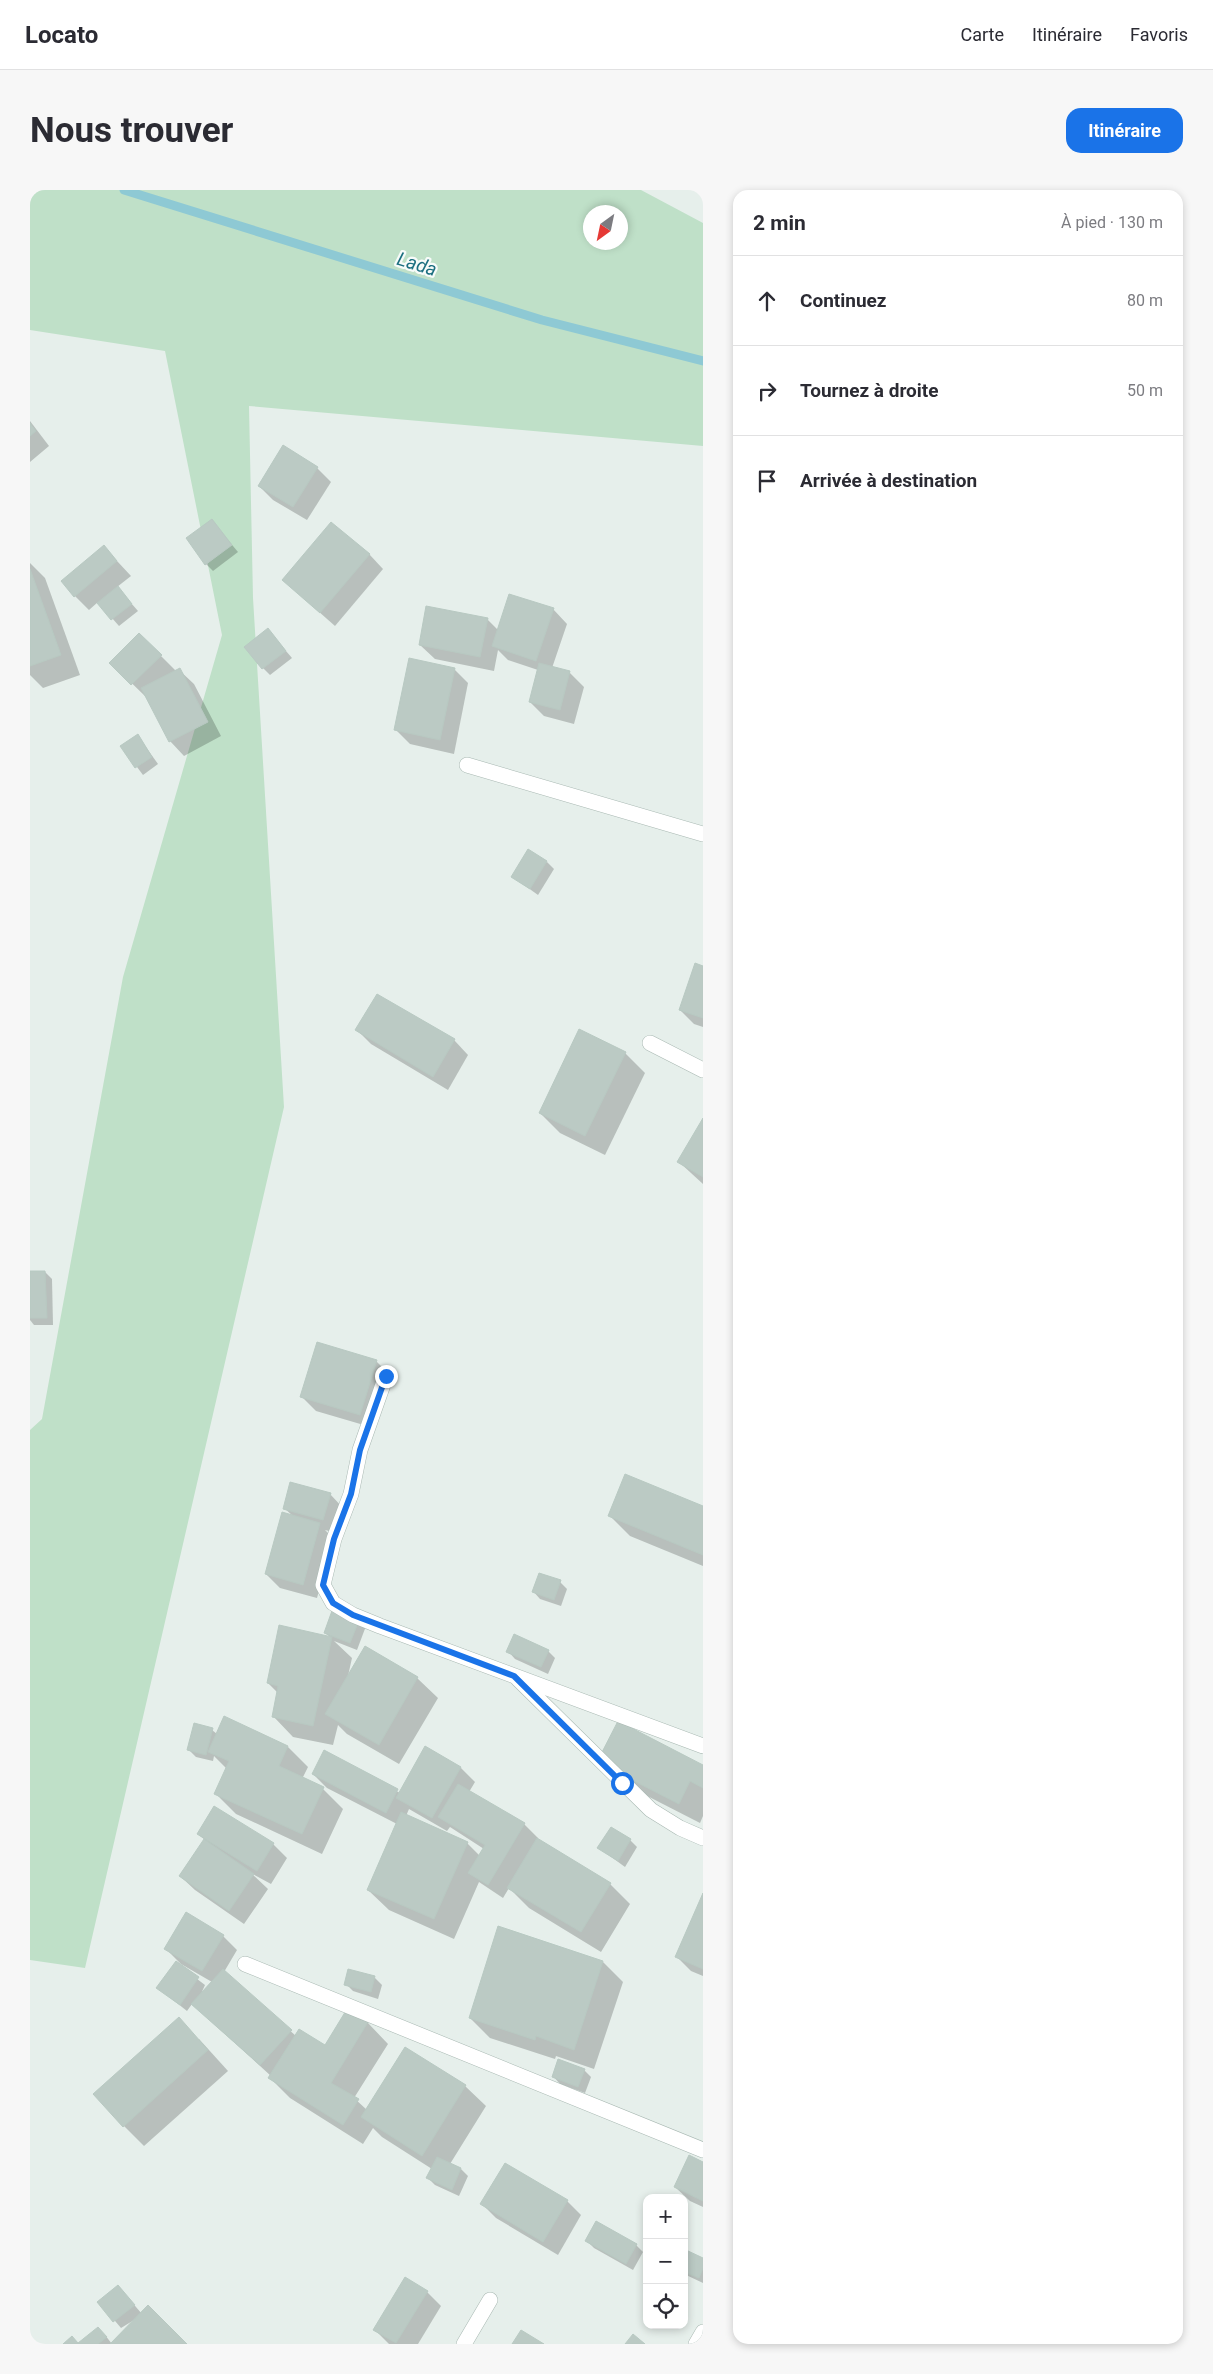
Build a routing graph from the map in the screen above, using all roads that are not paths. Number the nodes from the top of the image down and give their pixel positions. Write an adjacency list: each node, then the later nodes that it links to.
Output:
1 (467, 765): 2 (street)
2 (703, 834)
3 (650, 1043): 4 (street)
4 (703, 1070)
5 (386, 1376): 6 (street)
6 (514, 1676): 7 (street); 8 (street)
7 (703, 1746)
8 (703, 1838)
9 (245, 1964): 10 (street)
10 (703, 2150)
11 (490, 2300): 13 (street)
12 (703, 2332): 14 (street)
13 (464, 2344)
14 (696, 2344)

